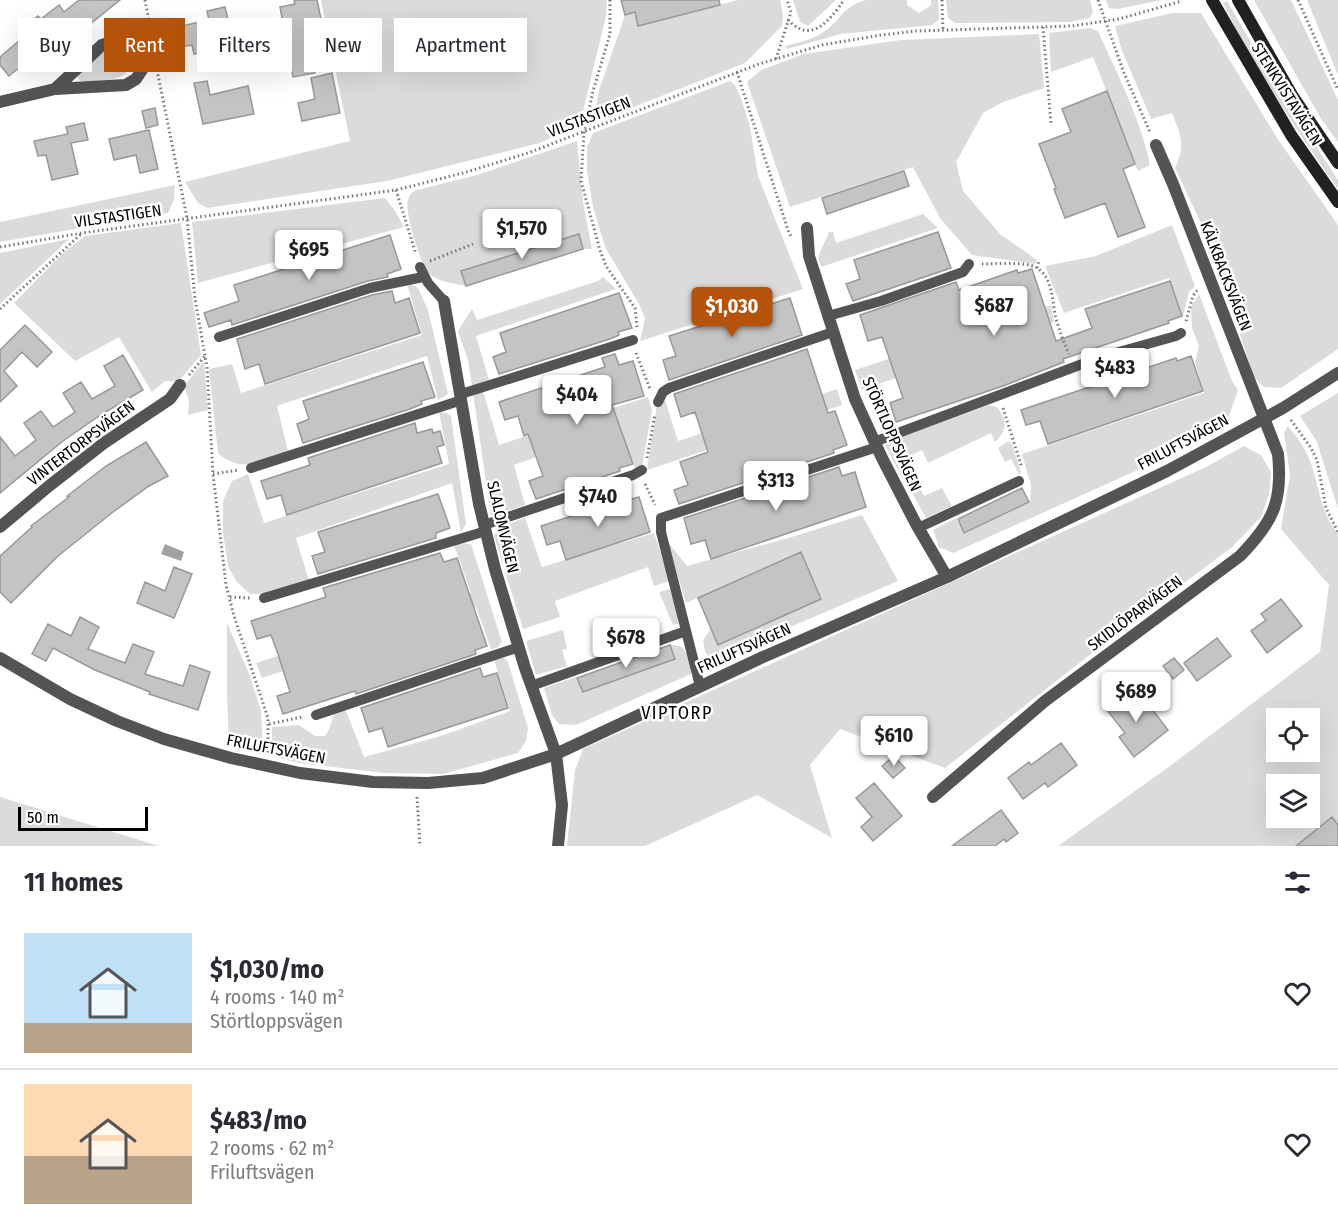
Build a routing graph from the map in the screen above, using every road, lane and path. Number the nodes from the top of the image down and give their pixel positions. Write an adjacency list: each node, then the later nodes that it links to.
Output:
1 (145, 0): 11 (path)
2 (610, 0): 23 (path)
3 (787, 0): 12 (path)
4 (844, 0): 12 (path)
5 (942, 0): 15 (path)
6 (1098, 0): 13 (path)
7 (1212, 0): 27 (main road, STENKVISTAVÄGEN)
8 (1238, 0): 25 (main road, STENKVISTAVÄGEN)
9 (1298, 0): 20 (path)
10 (1182, 1): 13 (path, VILSTASTIGEN)
11 (148, 18)
12 (788, 20): 16 (path)
13 (1106, 22): 14 (path, VILSTASTIGEN); 24 (path)
14 (1043, 27): 15 (path, VILSTASTIGEN); 22 (path)
15 (943, 30): 16 (path, VILSTASTIGEN)
16 (776, 58): 18 (path, VILSTASTIGEN)
17 (158, 72): 28 (path)
18 (737, 72): 23 (path, VILSTASTIGEN); 33 (path)
19 (55, 89): 19 (street); 21 (street)
20 (1338, 90)
21 (0, 102)
22 (1051, 124)
23 (584, 133): 26 (path, VILSTASTIGEN); 45 (path)
24 (1156, 145): 38 (street, KÄLKBACKSVÄGEN)
25 (1338, 163)
26 (396, 190): 28 (path, VILSTASTIGEN); 37 (path)
27 (1338, 202)
28 (187, 218): 30 (path, VILSTASTIGEN); 46 (path)
29 (807, 228): 33 (street, STÖRTLOPPSVÄGEN)
30 (82, 233): 32 (path, VILSTASTIGEN); 40 (path)
31 (473, 244): 37 (path)
32 (0, 247)
33 (809, 256): 41 (street, STÖRTLOPPSVÄGEN)
34 (1039, 261): 36 (path)
35 (969, 264): 36 (path); 41 (lane)
36 (1037, 268): 47 (path)
37 (422, 272): 39 (lane); 44 (lane)
38 (1210, 282): 43 (path); 54 (street, KÄLKBACKSVÄGEN)
39 (444, 301): 51 (street, SLALOMVÄGEN)
40 (0, 309)
41 (828, 316): 42 (street, STÖRTLOPPSVÄGEN)
42 (833, 332): 52 (lane); 55 (street, STÖRTLOPPSVÄGEN)
43 (1181, 333): 47 (lane)
44 (219, 337)
45 (633, 340): 51 (lane); 52 (path)
46 (205, 356): 49 (path); 58 (path)
47 (1075, 367): 50 (lane)
48 (1338, 373): 53 (street, FRILUFTSVÄGEN)
49 (180, 385): 61 (street, VINTERTORPSVÄGEN)
50 (999, 396): 55 (lane); 59 (path)
51 (462, 397): 56 (lane); 62 (street, SLALOMVÄGEN)
52 (658, 402): 57 (path)
53 (1283, 408): 54 (street, FRILUFTSVÄGEN); 64 (path)
54 (1263, 419): 65 (street, FRILUFTSVÄGEN); 78 (street, SKIDLÖPARVÄGEN)
55 (876, 445): 60 (lane); 63 (street, STÖRTLOPPSVÄGEN)
56 (250, 468): 58 (path)
57 (642, 470): 60 (path); 62 (lane)
58 (213, 474): 66 (path)
59 (1019, 481): 63 (lane)
60 (661, 518): 68 (lane)
61 (0, 527)
62 (485, 528): 67 (lane); 69 (street, SLALOMVÄGEN)
63 (918, 528): 65 (street, STÖRTLOPPSVÄGEN)
64 (1338, 532)
65 (947, 577): 72 (street, FRILUFTSVÄGEN)
66 (230, 597): 67 (path); 74 (path)
67 (264, 598)
68 (686, 631): 71 (lane); 72 (lane)
69 (519, 647): 71 (street, SLALOMVÄGEN); 73 (lane)
70 (0, 658): 76 (street, FRILUFTSVÄGEN)
71 (531, 686): 75 (street, SLALOMVÄGEN)
72 (700, 686): 75 (street, FRILUFTSVÄGEN)
73 (316, 715): 74 (path)
74 (269, 724): 76 (path)
75 (556, 754): 77 (street, FRILUFTSVÄGEN); 80 (street, SLALOMVÄGEN)
76 (267, 766): 77 (street, FRILUFTSVÄGEN)
77 (416, 783): 79 (path)
78 (933, 797)
79 (420, 846)
80 (558, 846)

